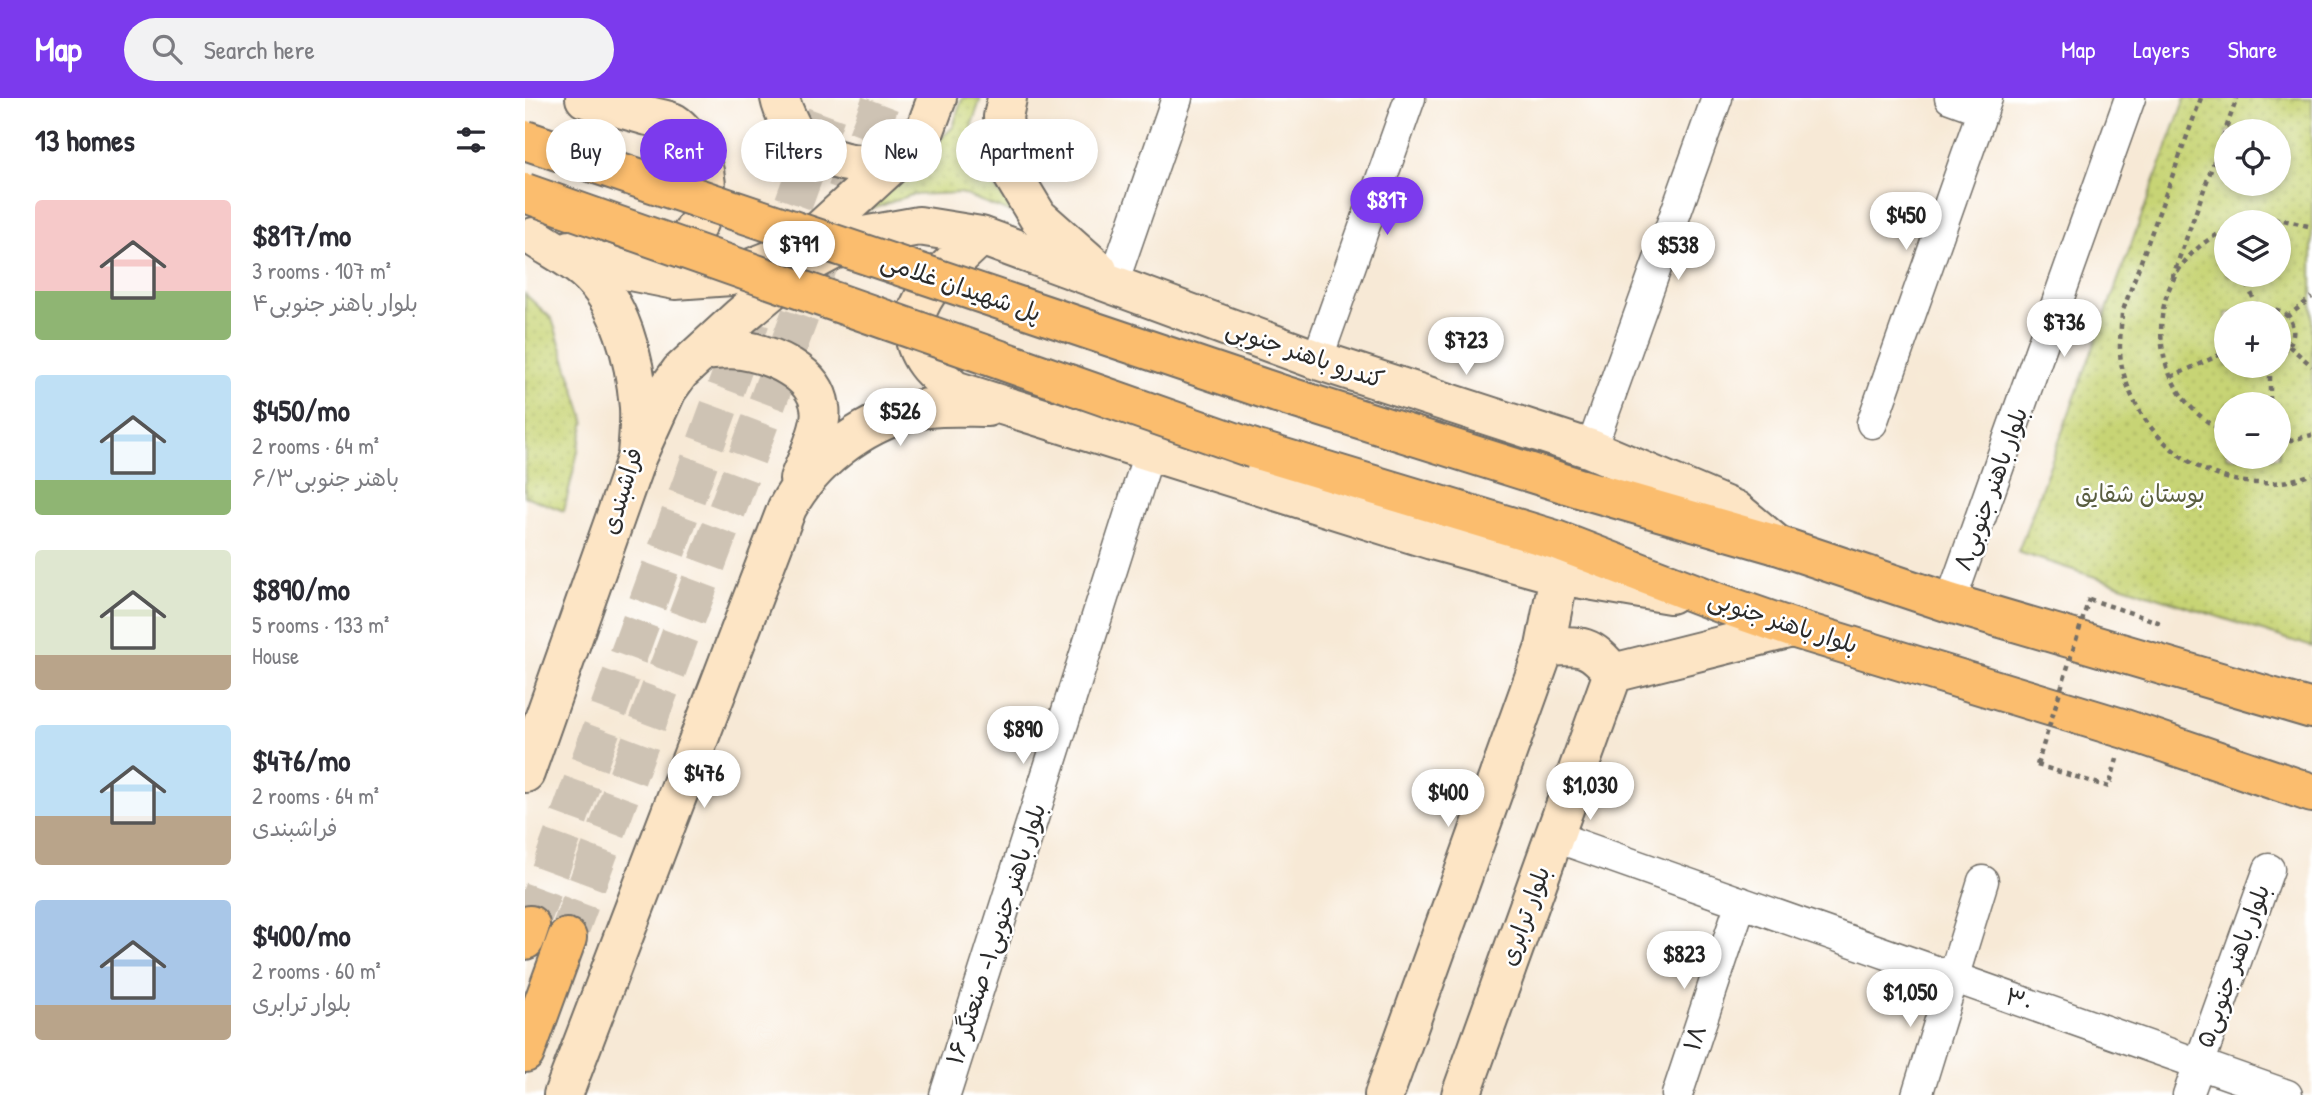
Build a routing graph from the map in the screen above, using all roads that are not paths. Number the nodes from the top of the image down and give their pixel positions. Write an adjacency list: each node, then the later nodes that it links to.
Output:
1 (780, 98): 13 (main road)
2 (937, 98): 11 (main road)
3 (1177, 98): 19 (street)
4 (1410, 98): 21 (street)
5 (1717, 98): 24 (street)
6 (1950, 98): 9 (street)
7 (2130, 98): 31 (street, ۸بلوار باهنر جنوبی)
8 (599, 99): 18 (main road)
9 (1985, 104): 23 (street)
10 (1005, 108): 19 (main road)
11 (929, 119)
12 (525, 140): 28 (main road, پل شهیدان غلامی, bridge)
13 (861, 165)
14 (873, 182): 18 (main road)
15 (525, 193): 30 (main road, بلوار باهنر جنوبی, bridge)
16 (529, 235): 18 (main road); 26 (main road, فراشبندی)
17 (981, 236): 19 (main road, کندرو باهنر جنوبی); 20 (main road, کندرو باهنر جنوبی); 22 (main road)
18 (620, 269)
19 (1113, 284): 21 (main road, کندرو باهنر جنوبی)
20 (704, 351): 26 (main road, کندرو باهنر جنوبی); 27 (main road)
21 (1317, 360): 24 (main road, کندرو باهنر جنوبی)
22 (1007, 407): 25 (main road); 27 (main road)
23 (1873, 423)
24 (1591, 449): 28 (main road, کندرو باهنر جنوبی)
25 (1149, 453): 29 (main road); 47 (street, بلوار باهنر جنوبی۱- صنعتگر ۱۶)
26 (637, 456): 36 (main road, فراشبندی)
27 (791, 501): 46 (main road)
28 (1777, 545): 31 (main road)
29 (1559, 575): 30 (main road); 33 (main road)
30 (1720, 603): 32 (main road, بلوار باهنر جنوبی)
31 (1950, 603): 35 (main road)
32 (1792, 628): 34 (main road); 37 (main road, بلوار باهنر جنوبی)
33 (1545, 646): 34 (main road); 48 (main road)
34 (1613, 673): 38 (main road, بلوار ترابری)
35 (2312, 709)
36 (525, 773)
37 (2312, 793)
38 (1553, 836): 41 (street, ۳۰); 49 (main road, بلوار ترابری)
39 (2269, 869): 45 (street, ۵بلوار باهنر جنوبی)
40 (1983, 881): 43 (street)
41 (1741, 902): 43 (street, ۳۰); 50 (street, ۱۸)
42 (567, 938): 44 (main road)
43 (1953, 977): 45 (street, ۳۰); 51 (street)
44 (525, 1053)
45 (2198, 1064): 52 (street, ۵بلوار باهنر جنوبی); 53 (street, ۳۰)
46 (563, 1095)
47 (945, 1095)
48 (1384, 1095)
49 (1461, 1095)
50 (1677, 1095)
51 (1917, 1095)
52 (2188, 1095)
53 (2287, 1095)

